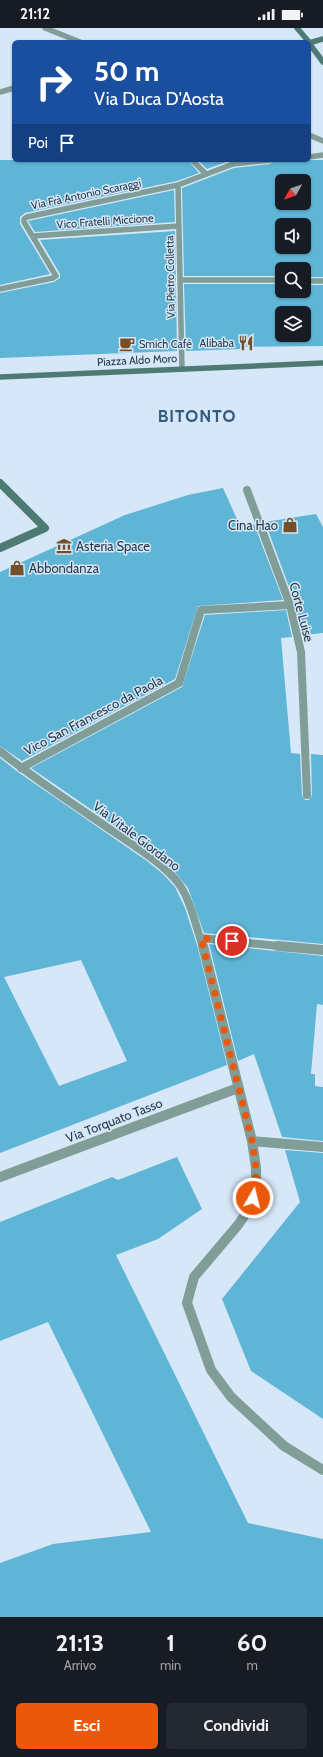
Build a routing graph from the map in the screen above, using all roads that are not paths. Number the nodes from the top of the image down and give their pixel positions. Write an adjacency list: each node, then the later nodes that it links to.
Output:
1 (45, 28): 4 (street)
2 (297, 28): 5 (street)
3 (323, 39): 6 (street)
4 (75, 40)
5 (307, 40)
6 (311, 42)
7 (311, 46): 8 (street)
8 (323, 62)
9 (12, 89): 10 (street)
10 (0, 92)
11 (311, 136): 12 (street)
12 (323, 141)
13 (323, 155): 14 (street)
14 (311, 157)
15 (194, 162): 17 (street)
16 (252, 162): 17 (street)
17 (206, 174): 18 (street)
18 (178, 185): 19 (street, Via Pietro Colletta); 20 (street, Via Frà Antonio Scaraggi)
19 (179, 226): 20 (street, Vico Fratelli Miccione); 21 (street, Via Pietro Colletta)
20 (33, 236): 25 (street, Via Frà Antonio Scaraggi)
21 (180, 280): 22 (street); 27 (street, Via Pietro Colletta)
22 (275, 280)
23 (311, 280): 24 (street)
24 (323, 281)
25 (0, 289)
26 (323, 363): 27 (street, Piazza Aldo Moro)
27 (182, 369): 28 (street, Piazza Aldo Moro)
28 (0, 377)
29 (0, 483): 31 (street)
30 (247, 490): 32 (street, Corte Luise)
31 (0, 548)
32 (290, 605): 34 (street, Vico San Francesco da Paola); 35 (street, Corte Luise)
33 (0, 751): 34 (street, Via Vitale Giordano)
34 (21, 768): 36 (street, Via Vitale Giordano)
35 (307, 795)
36 (201, 938): 37 (street); 38 (street, Via Vitale Giordano)
37 (323, 950)
38 (238, 1088): 39 (street, Via Vitale Giordano); 41 (street, Via Torquato Tasso)
39 (252, 1141): 40 (street); 42 (street, Via Vitale Giordano)
40 (323, 1147)
41 (0, 1177)
42 (323, 1470)

